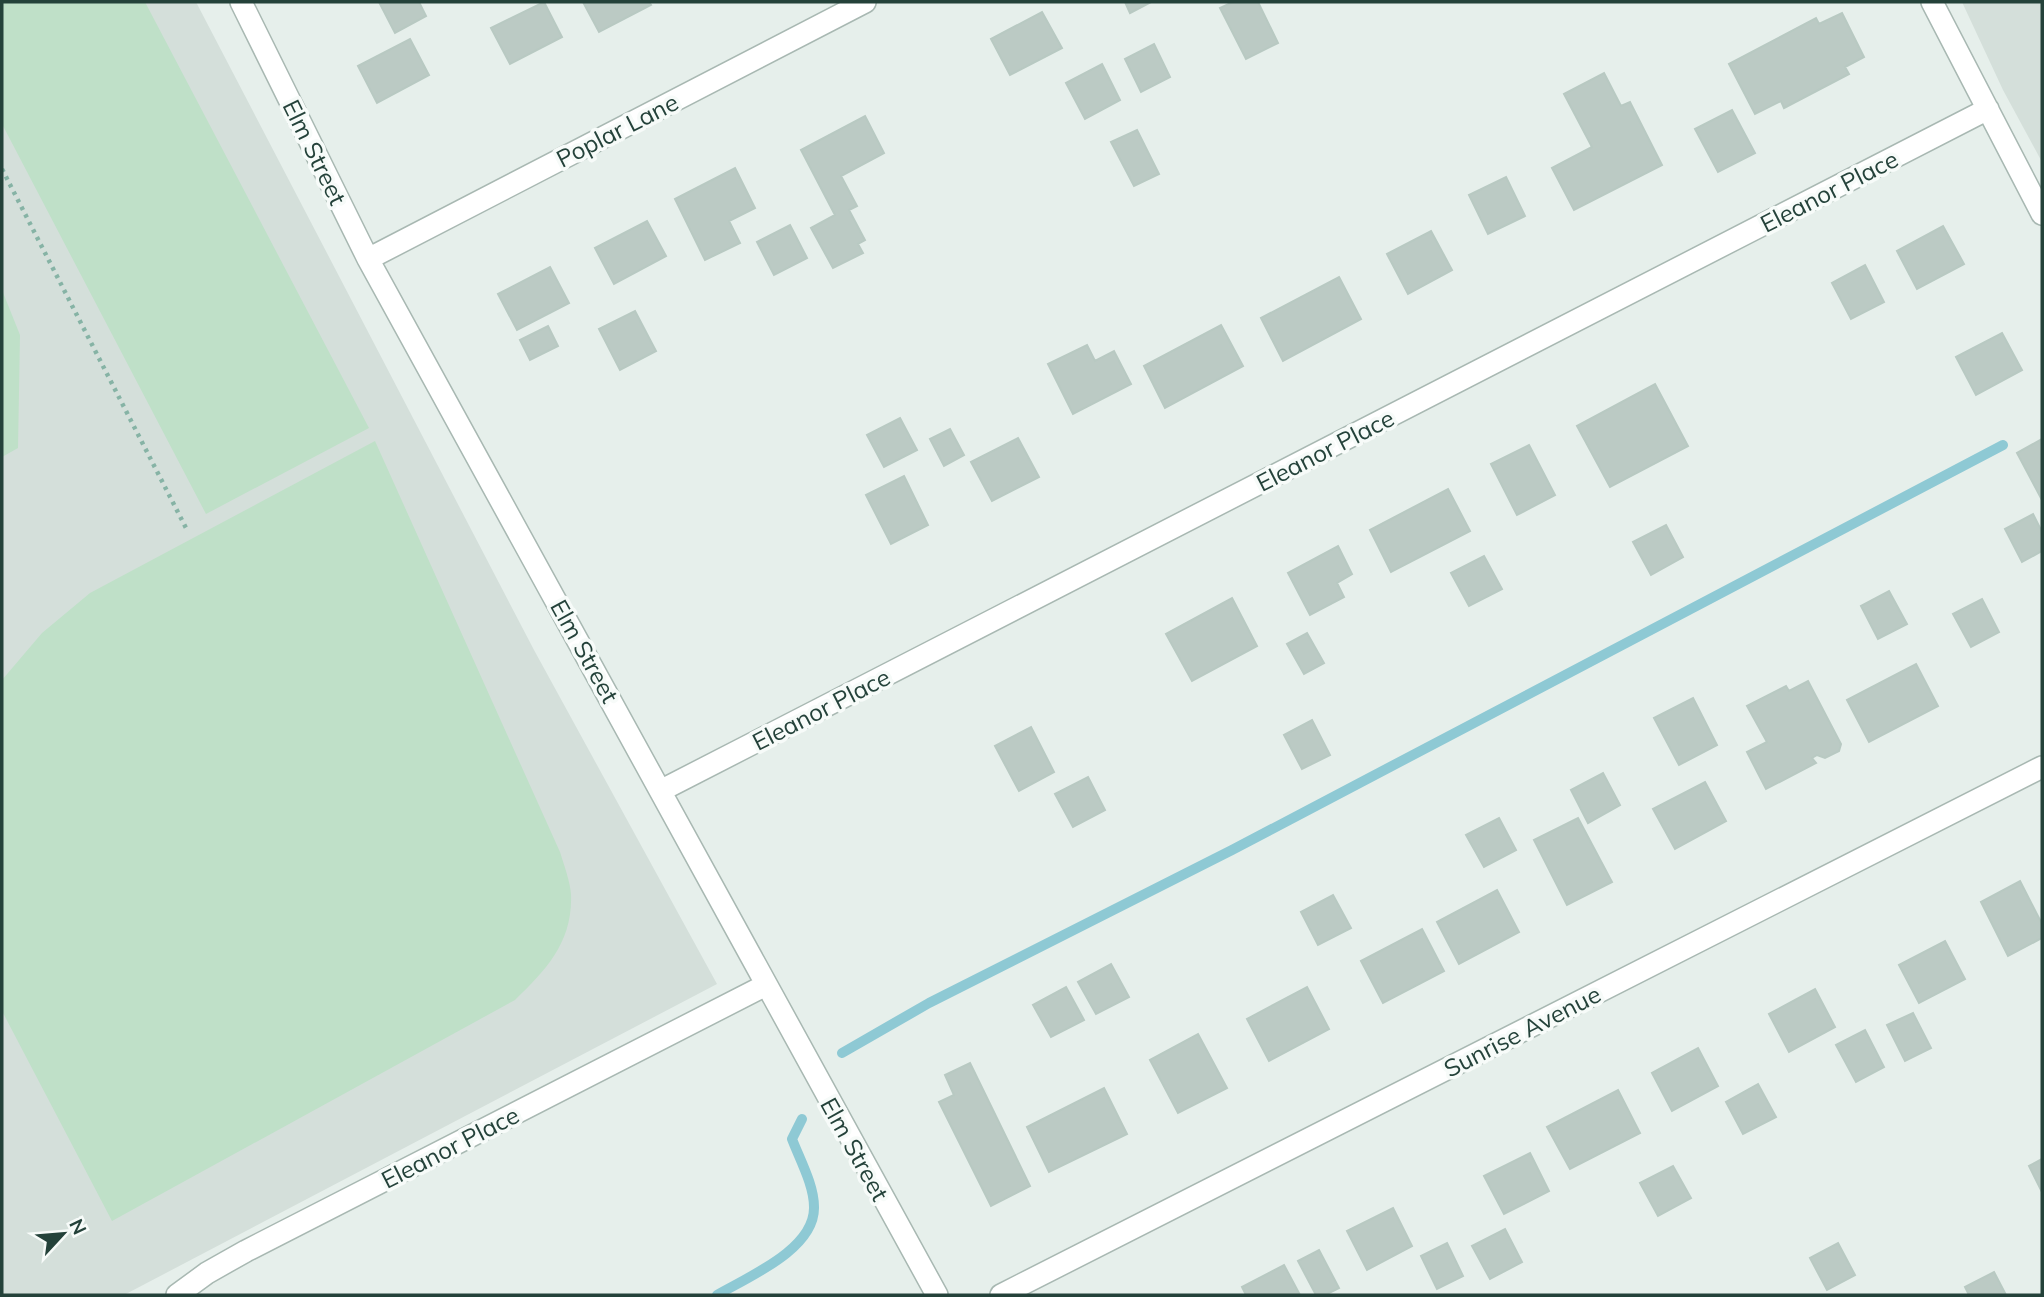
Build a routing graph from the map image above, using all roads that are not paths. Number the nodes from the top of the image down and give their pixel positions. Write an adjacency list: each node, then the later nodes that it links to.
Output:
1 (241, 2): 6 (street, Elm Street)
2 (865, 2): 6 (street, Poplar Lane)
3 (1932, 2): 4 (street)
4 (1988, 109): 5 (street); 8 (street, Eleanor Place)
5 (2042, 214)
6 (368, 259): 8 (street, Elm Street)
7 (2042, 767): 12 (street, Sunrise Avenue)
8 (662, 790): 9 (street, Elm Street)
9 (764, 986): 10 (street, Eleanor Place); 11 (street, Elm Street)
10 (177, 1295)
11 (937, 1295)
12 (1001, 1295)

